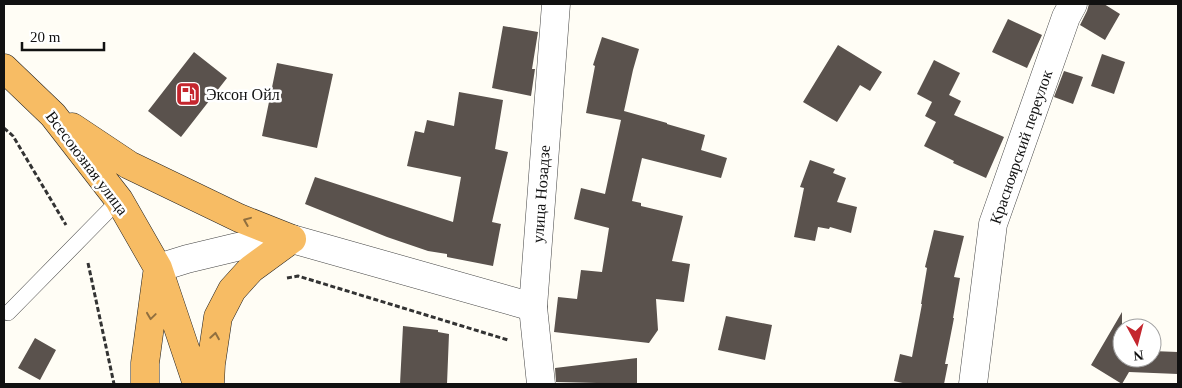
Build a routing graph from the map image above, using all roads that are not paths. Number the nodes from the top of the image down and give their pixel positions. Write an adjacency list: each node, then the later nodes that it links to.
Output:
1 (556, 4): 8 (street, улица Нозадзе)
2 (1072, 4): 14 (street, Красноярский переулок)
3 (4, 68): 4 (highway, Всесоюзная улица)
4 (53, 115): 5 (highway, Всесоюзная улица); 6 (highway, one-way to 4)
5 (119, 200): 7 (highway, Всесоюзная улица); 9 (lane)
6 (292, 239): 7 (street); 8 (street); 12 (highway, one-way to 6)
7 (158, 268): 10 (highway, one-way to 10); 11 (highway, Всесоюзная улица)
8 (533, 307): 13 (street, улица Нозадзе)
9 (8, 313)
10 (145, 384)
11 (197, 384)
12 (210, 384)
13 (541, 384)
14 (973, 384)

